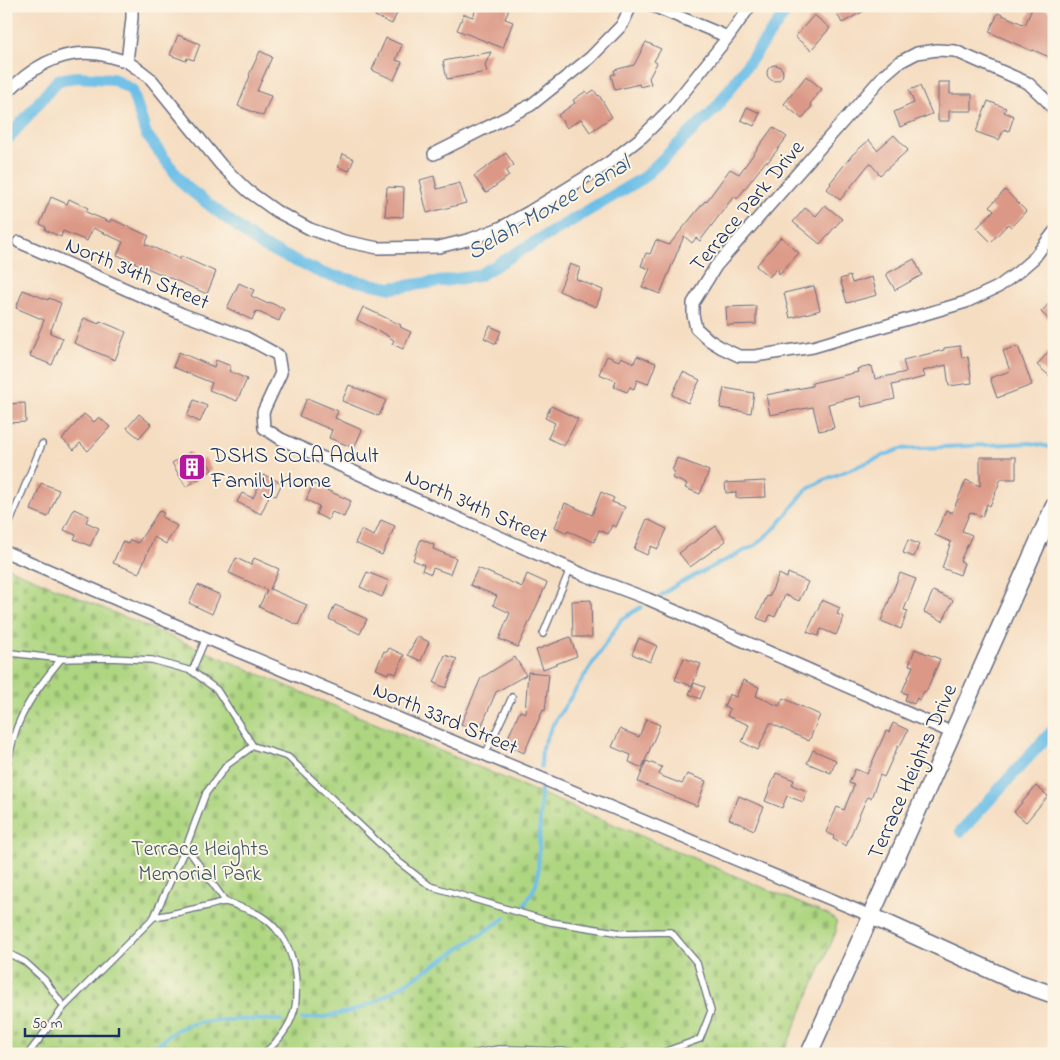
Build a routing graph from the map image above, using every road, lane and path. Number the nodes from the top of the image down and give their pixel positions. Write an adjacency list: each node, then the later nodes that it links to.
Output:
1 (132, 6): 6 (street)
2 (631, 6): 9 (street)
3 (653, 6): 5 (street)
4 (750, 6): 5 (street)
5 (728, 37): 6 (street)
6 (127, 62): 7 (street)
7 (6, 94)
8 (1054, 110): 10 (street, Terrace Park Drive)
9 (434, 154)
10 (1054, 232)
11 (19, 242): 16 (street, North 34th Street)
12 (42, 444): 14 (lane)
13 (1054, 506): 23 (main road, Terrace Heights Drive)
14 (6, 532)
15 (6, 552): 18 (street, North 33rd Street)
16 (570, 569): 17 (lane); 23 (street, North 34th Street)
17 (543, 634)
18 (206, 638): 21 (lane); 25 (street, North 33rd Street)
19 (6, 651): 20 (lane)
20 (61, 659): 21 (lane); 26 (lane)
21 (192, 671): 24 (lane)
22 (512, 696): 25 (lane)
23 (953, 733): 29 (main road, Terrace Heights Drive)
24 (253, 746): 27 (lane); 38 (lane)
25 (485, 755): 29 (street, North 33rd Street)
26 (6, 772)
27 (186, 847): 28 (lane); 30 (lane)
28 (226, 902): 30 (lane); 35 (lane)
29 (870, 916): 32 (main road); 39 (main road, Terrace Heights Drive)
30 (154, 917): 33 (lane)
31 (6, 952): 33 (lane)
32 (1054, 995)
33 (64, 1007): 34 (lane)
34 (28, 1054)
35 (263, 1054)
36 (472, 1054): 37 (lane)
37 (635, 1054)
38 (658, 1054)
39 (809, 1054)

